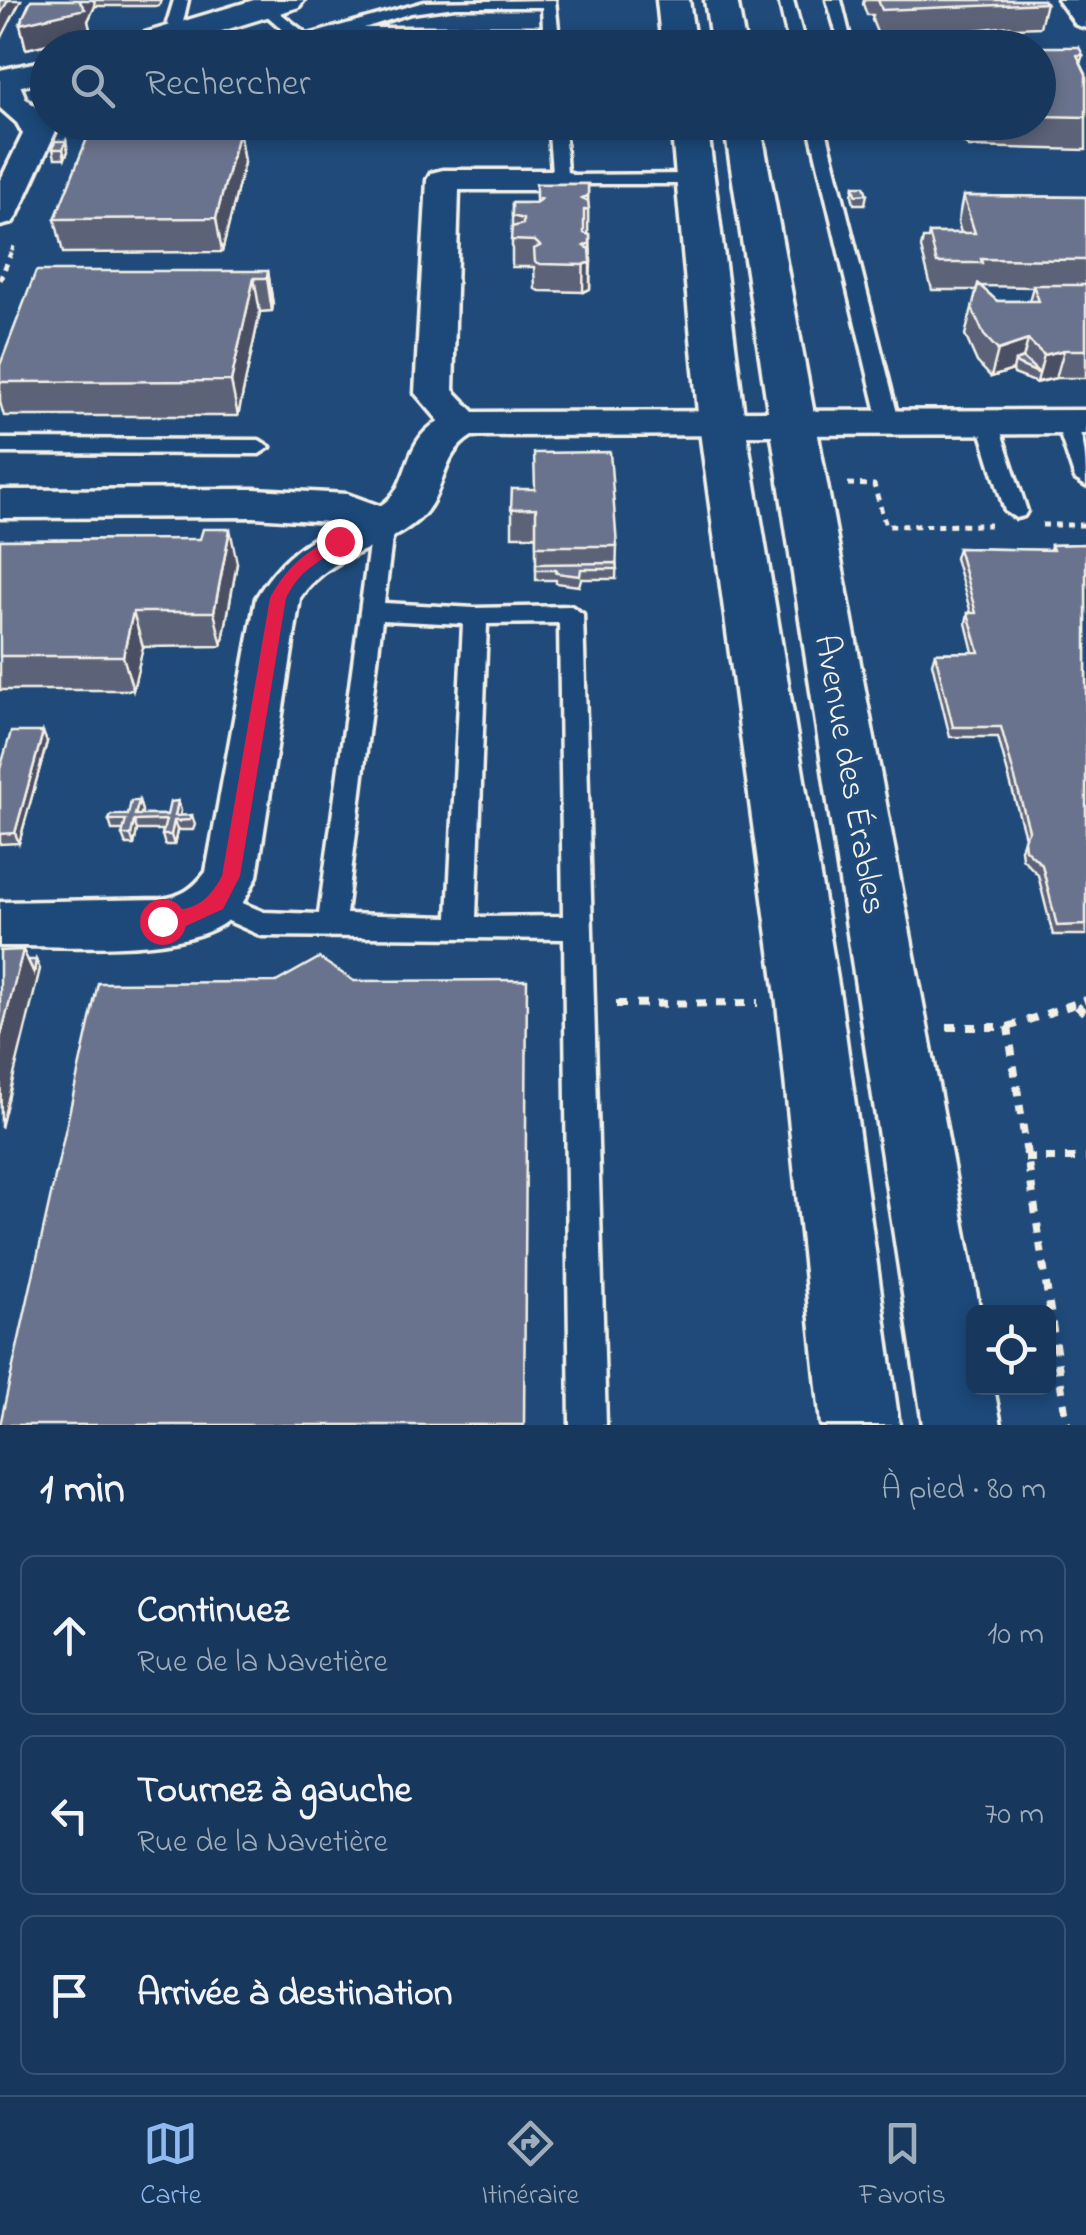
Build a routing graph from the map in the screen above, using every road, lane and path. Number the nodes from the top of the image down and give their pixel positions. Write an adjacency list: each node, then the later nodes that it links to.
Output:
1 (335, 0): 8 (main road)
2 (673, 0): 14 (main road)
3 (698, 0): 15 (main road)
4 (721, 0): 16 (main road)
5 (786, 0): 17 (lane)
6 (834, 0): 18 (lane)
7 (1072, 0): 9 (street)
8 (276, 8): 10 (main road); 11 (lane)
9 (1086, 19)
10 (184, 30)
11 (297, 30)
12 (350, 30): 13 (lane)
13 (550, 30)
14 (677, 30)
15 (719, 30)
16 (726, 30)
17 (794, 30)
18 (844, 30)
19 (3, 86): 20 (main road)
20 (30, 90)
21 (30, 131): 28 (street)
22 (557, 140): 27 (lane)
23 (691, 140): 26 (main road, Avenue des Érables)
24 (745, 140): 31 (main road, Avenue des Érables)
25 (820, 140): 30 (lane)
26 (696, 179): 27 (lane); 34 (main road, Avenue des Érables)
27 (558, 180): 33 (street)
28 (0, 216)
29 (987, 420): 30 (street); 32 (street); 40 (lane)
30 (889, 421): 31 (street)
31 (792, 422): 34 (street); 38 (main road, Avenue des Érables)
32 (1076, 422): 37 (lane)
33 (464, 424): 34 (street); 41 (street)
34 (722, 424): 51 (main road, Avenue des Érables)
35 (0, 446): 36 (lane)
36 (259, 448)
37 (1086, 479)
38 (802, 483): 40 (path); 61 (main road, Avenue des Érables)
39 (0, 504): 41 (street)
40 (1016, 521): 42 (path)
41 (383, 523): 43 (lane); 45 (street)
42 (1086, 525)
43 (371, 610): 44 (lane); 47 (lane)
44 (475, 616): 48 (lane); 49 (lane)
45 (216, 903): 46 (street); 47 (lane)
46 (0, 924)
47 (331, 926): 49 (lane)
48 (577, 927): 49 (lane); 52 (lane)
49 (462, 929)
50 (1086, 1000): 53 (path)
51 (809, 1003): 52 (path); 60 (main road, Avenue des Érables)
52 (580, 1004): 59 (lane)
53 (1078, 1006): 54 (path); 55 (path)
54 (1086, 1014)
55 (1008, 1027): 56 (path); 57 (path)
56 (937, 1028)
57 (1025, 1158): 58 (path); 62 (path)
58 (1086, 1158)
59 (588, 1425)
60 (860, 1425)
61 (962, 1425)
62 (1067, 1425)

